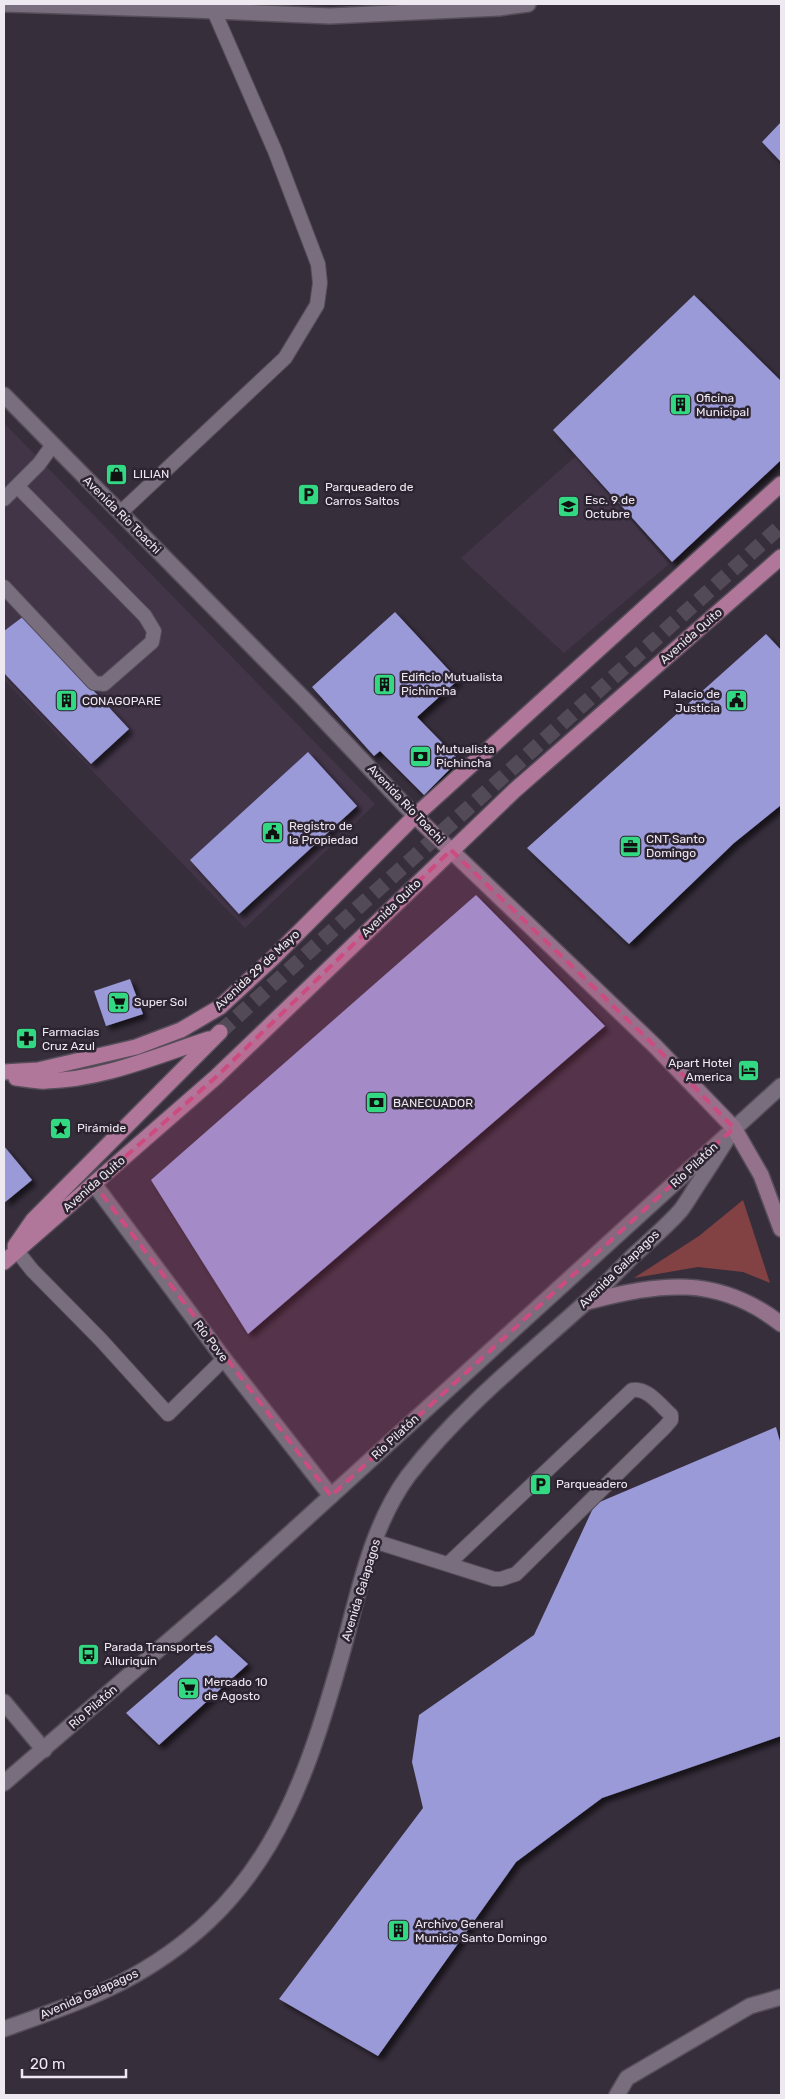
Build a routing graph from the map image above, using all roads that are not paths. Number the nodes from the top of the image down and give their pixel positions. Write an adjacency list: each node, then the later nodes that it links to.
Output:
1 (5, 4): 3 (street)
2 (528, 4): 3 (street)
3 (214, 11): 9 (lane)
4 (4, 395): 5 (street, Avenida Río Toachi)
5 (52, 446): 7 (lane); 9 (street, Avenida Río Toachi)
6 (781, 484): 12 (main road)
7 (18, 487): 8 (lane); 11 (lane)
8 (4, 499)
9 (121, 512): 12 (street, Avenida Río Toachi)
10 (781, 557): 13 (main road, Avenida Quito)
11 (4, 587)
12 (415, 816): 13 (main road, Avenida Río Toachi); 14 (main road, Avenida 29 de Mayo)
13 (451, 850): 17 (main road, Avenida Río Toachi); 18 (main road, Avenida Quito)
14 (4, 1072)
15 (4, 1077): 21 (main road)
16 (781, 1086): 17 (street, Río Pilatón)
17 (734, 1128): 19 (main road, Avenida Río Toachi); 22 (street, Avenida Galapagos); 25 (street, Río Pilatón)
18 (94, 1184): 20 (main road, Avenida Quito); 24 (street, Río Pove)
19 (781, 1229)
20 (17, 1251): 21 (main road, Avenida Quito); 24 (lane)
21 (4, 1262)
22 (587, 1302): 23 (main road); 26 (street, Avenida Galapagos)
23 (781, 1324)
24 (224, 1359): 25 (street, Río Pove)
25 (331, 1496): 29 (street, Río Pilatón)
26 (374, 1541): 27 (lane); 32 (street, Avenida Galapagos)
27 (448, 1564): 27 (lane)
28 (4, 1702): 29 (street)
29 (44, 1750): 30 (street, Río Pilatón)
30 (4, 1783)
31 (781, 1997): 33 (street)
32 (4, 2029)
33 (617, 2095)

